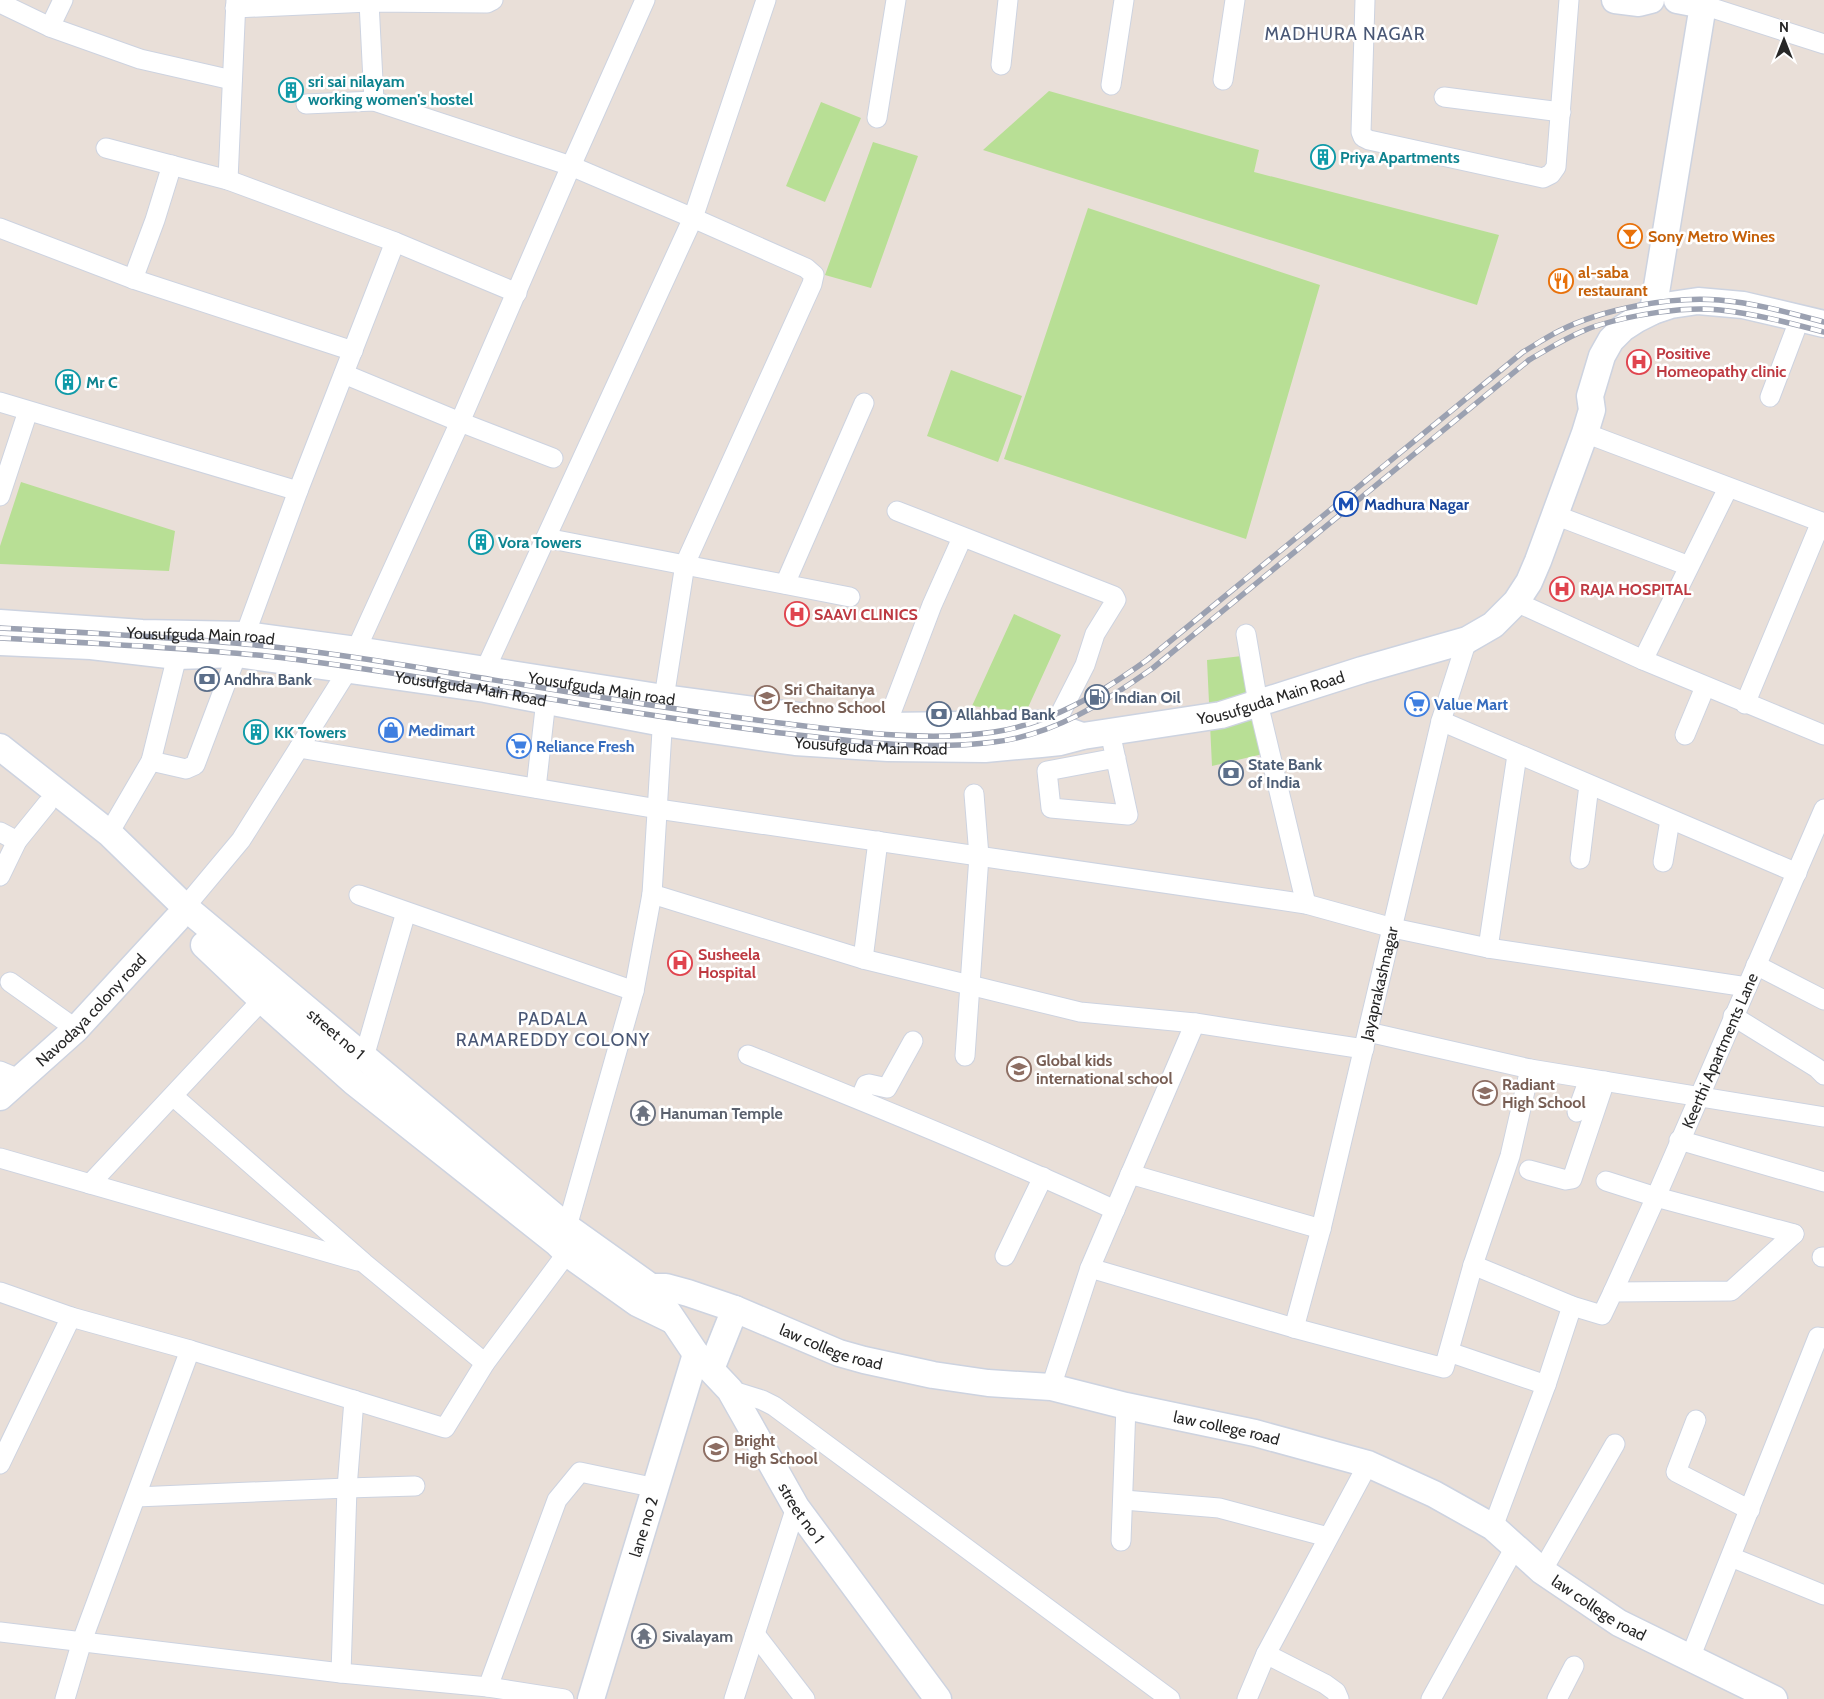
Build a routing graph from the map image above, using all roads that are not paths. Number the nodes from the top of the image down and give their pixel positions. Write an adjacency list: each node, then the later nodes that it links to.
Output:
1 (63, 0): 18 (street)
2 (493, 0): 14 (street)
3 (645, 0): 31 (street)
4 (766, 0): 33 (street)
5 (896, 0): 28 (street)
6 (1008, 0): 20 (street)
7 (1124, 0): 23 (street)
8 (1235, 0): 22 (street)
9 (1365, 0): 27 (street)
10 (1569, 0): 27 (street)
11 (1615, 0): 12 (main road)
12 (1651, 0)
13 (1677, 0): 16 (main road)
14 (369, 2): 17 (street); 25 (street)
15 (0, 3): 18 (street)
16 (1703, 3): 19 (street); 38 (main road)
17 (235, 4): 21 (street)
18 (50, 26): 21 (street)
19 (1824, 44)
20 (1001, 65)
21 (232, 80): 32 (street)
22 (1222, 80)
23 (1111, 85)
24 (1444, 98): 27 (street)
25 (374, 101): 26 (street); 31 (street)
26 (306, 104)
27 (1561, 112)
28 (877, 118)
29 (106, 148): 30 (street)
30 (172, 165): 32 (street); 36 (street)
31 (571, 166): 33 (street); 37 (street)
32 (228, 180): 35 (street)
33 (693, 218): 57 (street); 59 (street)
34 (0, 228): 36 (street)
35 (395, 242): 37 (street); 42 (street)
36 (133, 279): 42 (street)
37 (517, 293): 48 (street)
38 (1653, 311): 39 (main road); 49 (main road, Yousufguda Main Road)
39 (1824, 324)
40 (1796, 331): 41 (main road, Yousufguda Main Road); 44 (street); 49 (main road, Yousufguda Main Road)
41 (1824, 338)
42 (353, 350): 43 (street)
43 (344, 374): 48 (street); 52 (street)
44 (1770, 397)
45 (0, 402): 47 (street)
46 (864, 403): 61 (street)
47 (28, 411): 52 (street); 53 (street)
48 (460, 422): 50 (street); 70 (street)
49 (1588, 422): 51 (street); 55 (main road, Yousufguda Main Road)
50 (553, 458)
51 (1728, 488): 56 (street); 60 (street)
52 (298, 490): 68 (street)
53 (0, 496)
54 (897, 511): 58 (street)
55 (1555, 515): 60 (street); 63 (main road, Yousufguda Main Road)
56 (1822, 523): 76 (street)
57 (546, 538): 59 (street); 72 (street)
58 (962, 538): 79 (street); 80 (street)
59 (685, 564): 61 (street); 77 (street)
60 (1689, 566): 71 (street)
61 (784, 584): 62 (street)
62 (850, 597)
63 (1516, 602): 66 (main road, Yousufguda Main Road); 71 (street)
64 (0, 622): 68 (main road, Yousufguda Main road)
65 (1246, 634): 75 (street)
66 (1467, 640): 75 (main road, Yousufguda Main Road); 78 (street, Jayaprakashnagar)
67 (0, 642): 69 (main road, Yousufguda Main Road)
68 (241, 645): 69 (main road, Yousufguda Main Road); 70 (main road, Yousufguda Main Road); 89 (street)
69 (177, 656): 89 (street)
70 (352, 660): 72 (main road, Yousufguda Main road); 74 (main road, Yousufguda Main Road); 86 (street)
71 (1643, 660): 73 (street)
72 (485, 670): 77 (main road, Yousufguda Main road)
73 (1705, 687): 76 (street); 82 (street)
74 (546, 700): 77 (main road, Yousufguda Main Road); 92 (street)
75 (1258, 703): 81 (main road, Yousufguda Main Road); 110 (street)
76 (1745, 704): 84 (street)
77 (664, 710): 79 (main road, Yousufguda Main road); 83 (main road, Yousufguda Main Road); 95 (street)
78 (1441, 721): 87 (street); 113 (street, Jayaprakashnagar)
79 (886, 726): 80 (main road, Yousufguda Main road)
80 (1054, 726): 83 (main road, Yousufguda Main road)
81 (1110, 732): 83 (main road, Yousufguda Main Road); 88 (street)
82 (1685, 735)
83 (1083, 736)
84 (1824, 736)
85 (0, 747): 97 (main road, street no 1)
86 (299, 748): 92 (street); 112 (street)
87 (1517, 755): 91 (street); 114 (street)
88 (1116, 758): 88 (street)
89 (151, 761): 100 (street)
90 (0, 769): 94 (main road, street no 1)
91 (1589, 785): 98 (street); 104 (street)
92 (536, 788): 95 (street)
93 (974, 794): 103 (street)
94 (47, 804): 97 (main road, street no 1); 101 (street)
95 (658, 809): 102 (street); 108 (street)
96 (1824, 809): 106 (street, Keerthi Apartments Lane)
97 (72, 814): 100 (main road, street no 1); 112 (main road, street no 1)
98 (1670, 820): 105 (street); 106 (street)
99 (0, 832): 101 (street)
100 (109, 833): 112 (main road, street no 1)
101 (17, 841): 107 (street)
102 (878, 841): 103 (street); 115 (street)
103 (978, 856): 110 (street); 118 (street)
104 (1580, 859)
105 (1663, 862)
106 (1797, 873): 116 (street, Keerthi Apartments Lane)
107 (0, 876)
108 (652, 894): 115 (street); 120 (street)
109 (359, 895): 111 (street)
110 (1306, 904): 113 (street)
111 (406, 912): 120 (street); 130 (street)
112 (181, 913): 121 (main road, street no 1); 125 (main road, Navodaya colony road); 130 (main road, street no 1)
113 (1393, 928): 114 (street); 126 (street, Jayaprakashnagar)
114 (1488, 948): 119 (street)
115 (863, 959): 118 (street)
116 (1756, 965): 119 (street, Keerthi Apartments Lane); 122 (street)
117 (10, 982): 125 (street)
118 (970, 985): 124 (street); 129 (street)
119 (1747, 987): 123 (street, Keerthi Apartments Lane)
120 (634, 991): 151 (street)
121 (262, 1000): 135 (street); 151 (main road, street no 1)
122 (1824, 1000)
123 (1733, 1016): 133 (street); 136 (street, Keerthi Apartments Lane)
124 (1195, 1023): 126 (street); 143 (street)
125 (76, 1029): 132 (main road, Navodaya colony road)
126 (1366, 1040): 131 (street); 150 (street, Jayaprakashnagar)
127 (913, 1041): 138 (street)
128 (748, 1056): 138 (street)
129 (965, 1056)
130 (364, 1057): 151 (main road, street no 1)
131 (1530, 1069): 134 (street); 154 (street)
132 (9, 1075): 137 (main road, Navodaya colony road)
133 (1824, 1075)
134 (1597, 1080): 136 (street); 142 (street)
135 (173, 1096): 147 (street); 153 (street)
136 (1699, 1096): 139 (street); 140 (street, Keerthi Apartments Lane)
137 (0, 1097)
138 (860, 1100): 144 (street)
139 (1824, 1118)
140 (1679, 1140): 146 (street); 148 (street, Keerthi Apartments Lane)
141 (0, 1158): 147 (street)
142 (1529, 1170)
143 (1130, 1174): 149 (street); 150 (street)
144 (1043, 1177): 149 (street); 152 (street)
145 (1606, 1181): 148 (street)
146 (1824, 1182)
147 (90, 1184): 153 (street)
148 (1656, 1197): 157 (street, Keerthi Apartments Lane); 157 (street)
149 (1114, 1210): 155 (street)
150 (1321, 1229): 162 (street, Jayaprakashnagar)
151 (564, 1241): 158 (main road, street no 1); 167 (street)
152 (1005, 1256)
153 (364, 1263): 167 (street)
154 (1473, 1264): 159 (street); 165 (street)
155 (1090, 1268): 162 (street); 169 (street)
156 (0, 1292): 161 (street)
157 (1613, 1292): 159 (street, Keerthi Apartments Lane)
158 (644, 1295): 160 (main road, law college road); 166 (main road, street no 1)
159 (1572, 1306): 168 (street)
160 (735, 1309): 166 (main road, lane no 2); 169 (main road, law college road)
161 (71, 1317): 164 (street); 175 (street)
162 (1294, 1328): 165 (street)
163 (1824, 1338): 183 (street)
164 (190, 1350): 171 (street); 180 (street)
165 (1446, 1360): 168 (street)
166 (703, 1362): 170 (main road, street no 1); 179 (main road, lane no 2)
167 (485, 1363): 171 (street)
168 (1546, 1385): 184 (street)
169 (1051, 1387): 172 (main road, law college road)
170 (730, 1390): 182 (main road, street no 1); 199 (street)
171 (354, 1400): 178 (street)
172 (1126, 1406): 176 (main road, law college road); 181 (street)
173 (1696, 1420): 183 (street)
174 (1615, 1444): 189 (street)
175 (0, 1464)
176 (1368, 1464): 184 (main road, law college road); 185 (street)
177 (415, 1486): 178 (street)
178 (347, 1488): 180 (street); 197 (street)
179 (656, 1488): 198 (street); 202 (main road, lane no 2)
180 (136, 1497): 193 (street)
181 (1124, 1500): 185 (street); 186 (street)
182 (796, 1507): 192 (street); 205 (main road, street no 1)
183 (1750, 1510): 188 (street)
184 (1493, 1527): 187 (main road, law college road)
185 (1328, 1537): 194 (street)
186 (1121, 1541)
187 (1515, 1547): 189 (main road, law college road); 208 (street)
188 (1731, 1557): 190 (street); 195 (street)
189 (1542, 1572): 195 (main road, law college road)
190 (1824, 1595)
191 (0, 1632): 193 (street)
192 (755, 1634): 203 (street); 204 (street)
193 (82, 1641): 197 (street); 200 (street)
194 (1266, 1654): 206 (street); 207 (street)
195 (1690, 1658): 210 (main road, law college road)
196 (1574, 1666): 209 (street)
197 (342, 1673): 198 (street)
198 (488, 1687): 201 (street)
199 (1163, 1697)
200 (65, 1699)
201 (564, 1699)
202 (591, 1699)
203 (734, 1699)
204 (805, 1699)
205 (938, 1699)
206 (1247, 1699)
207 (1339, 1699)
208 (1431, 1699)
209 (1557, 1699)
210 (1774, 1699)

